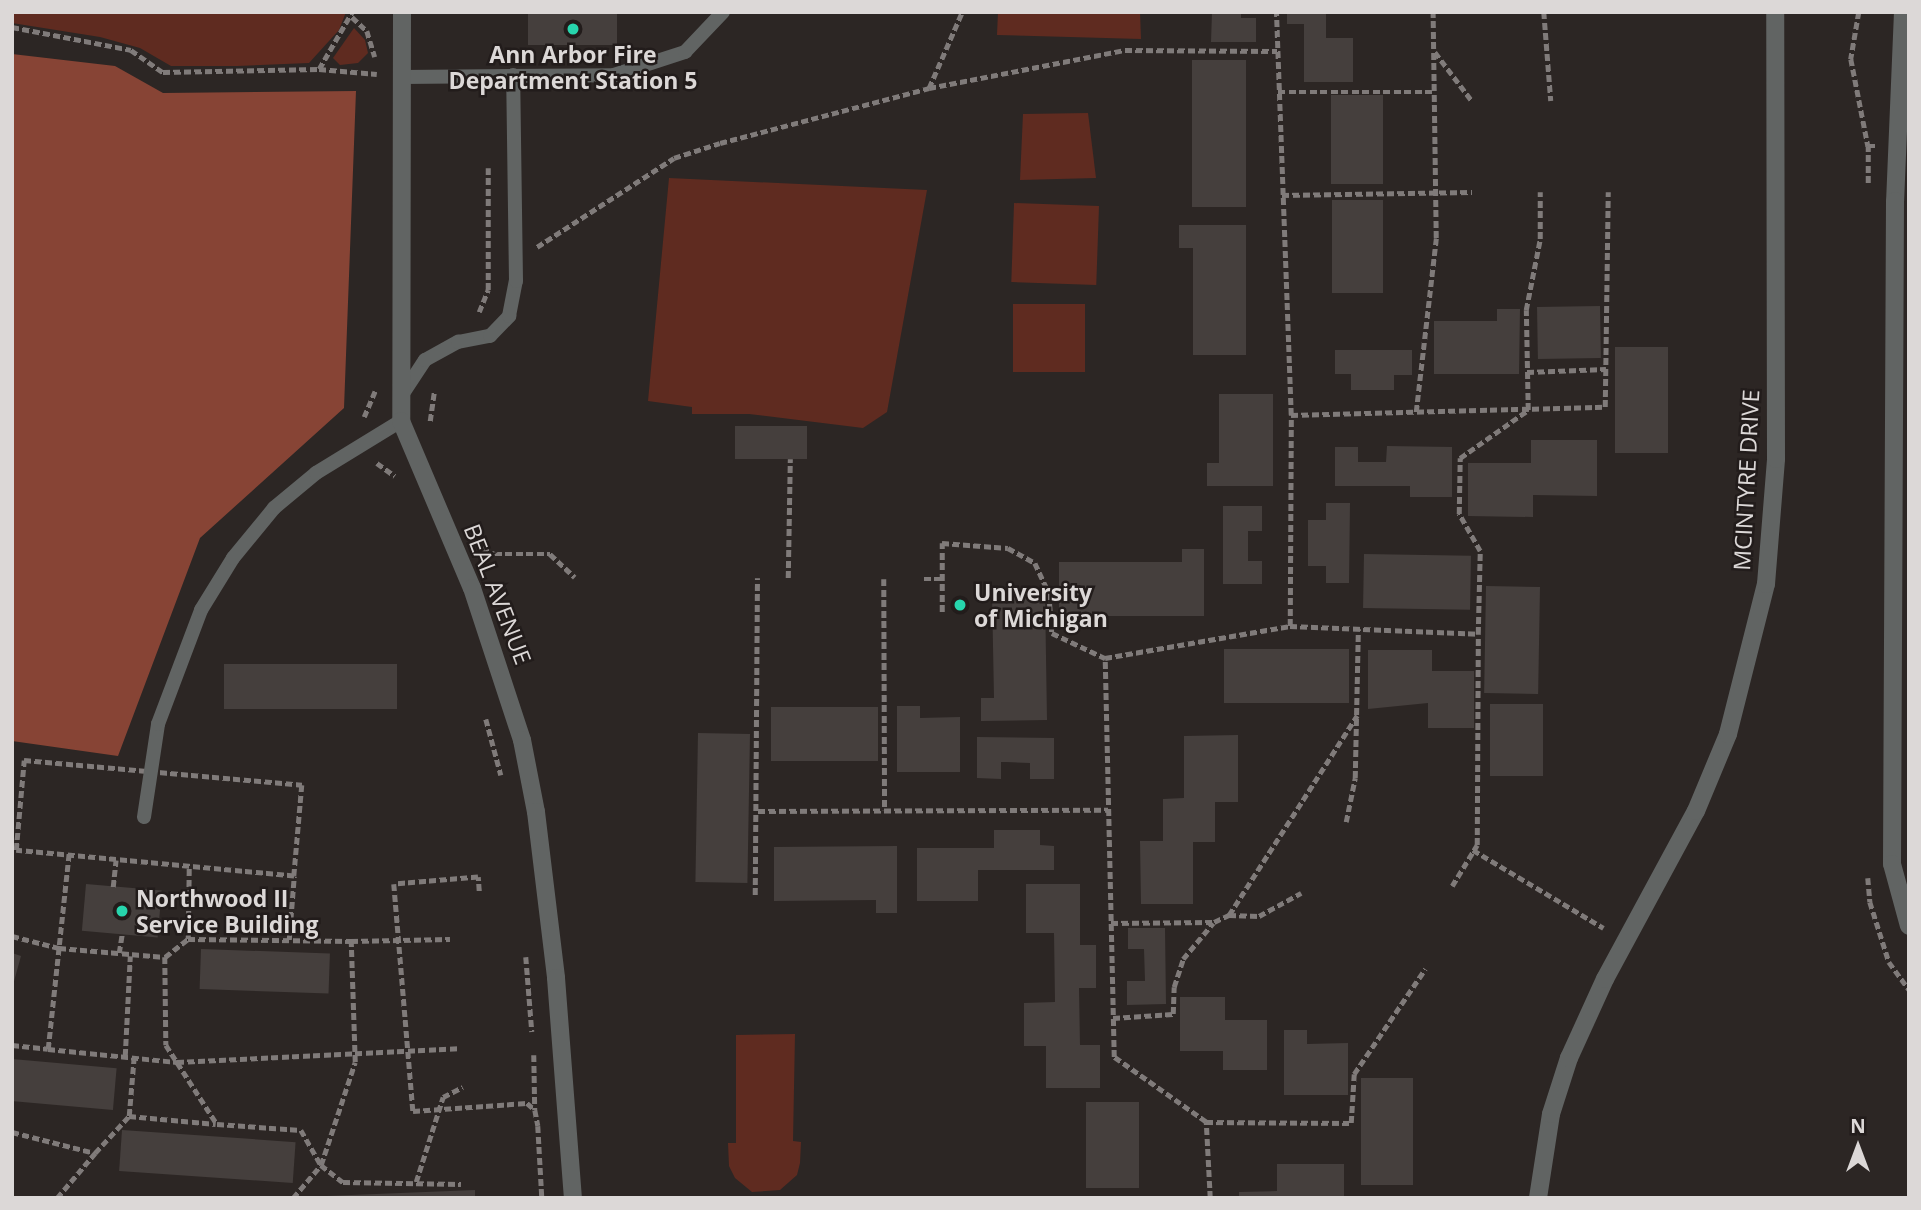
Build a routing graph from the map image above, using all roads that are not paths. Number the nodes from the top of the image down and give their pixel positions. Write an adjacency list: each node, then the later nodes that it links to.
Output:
1 (402, 12): 6 (street, BEAL AVENUE)
2 (723, 12): 5 (lane)
3 (1775, 12): 12 (street, MCINTYRE DRIVE)
4 (1903, 12): 10 (street)
5 (513, 75): 6 (lane); 7 (lane)
6 (402, 77): 7 (street, BEAL AVENUE)
7 (402, 395): 8 (street, BEAL AVENUE)
8 (401, 421): 9 (lane); 11 (street, BEAL AVENUE)
9 (144, 817)
10 (1909, 926)
11 (573, 1198)
12 (1538, 1198)

